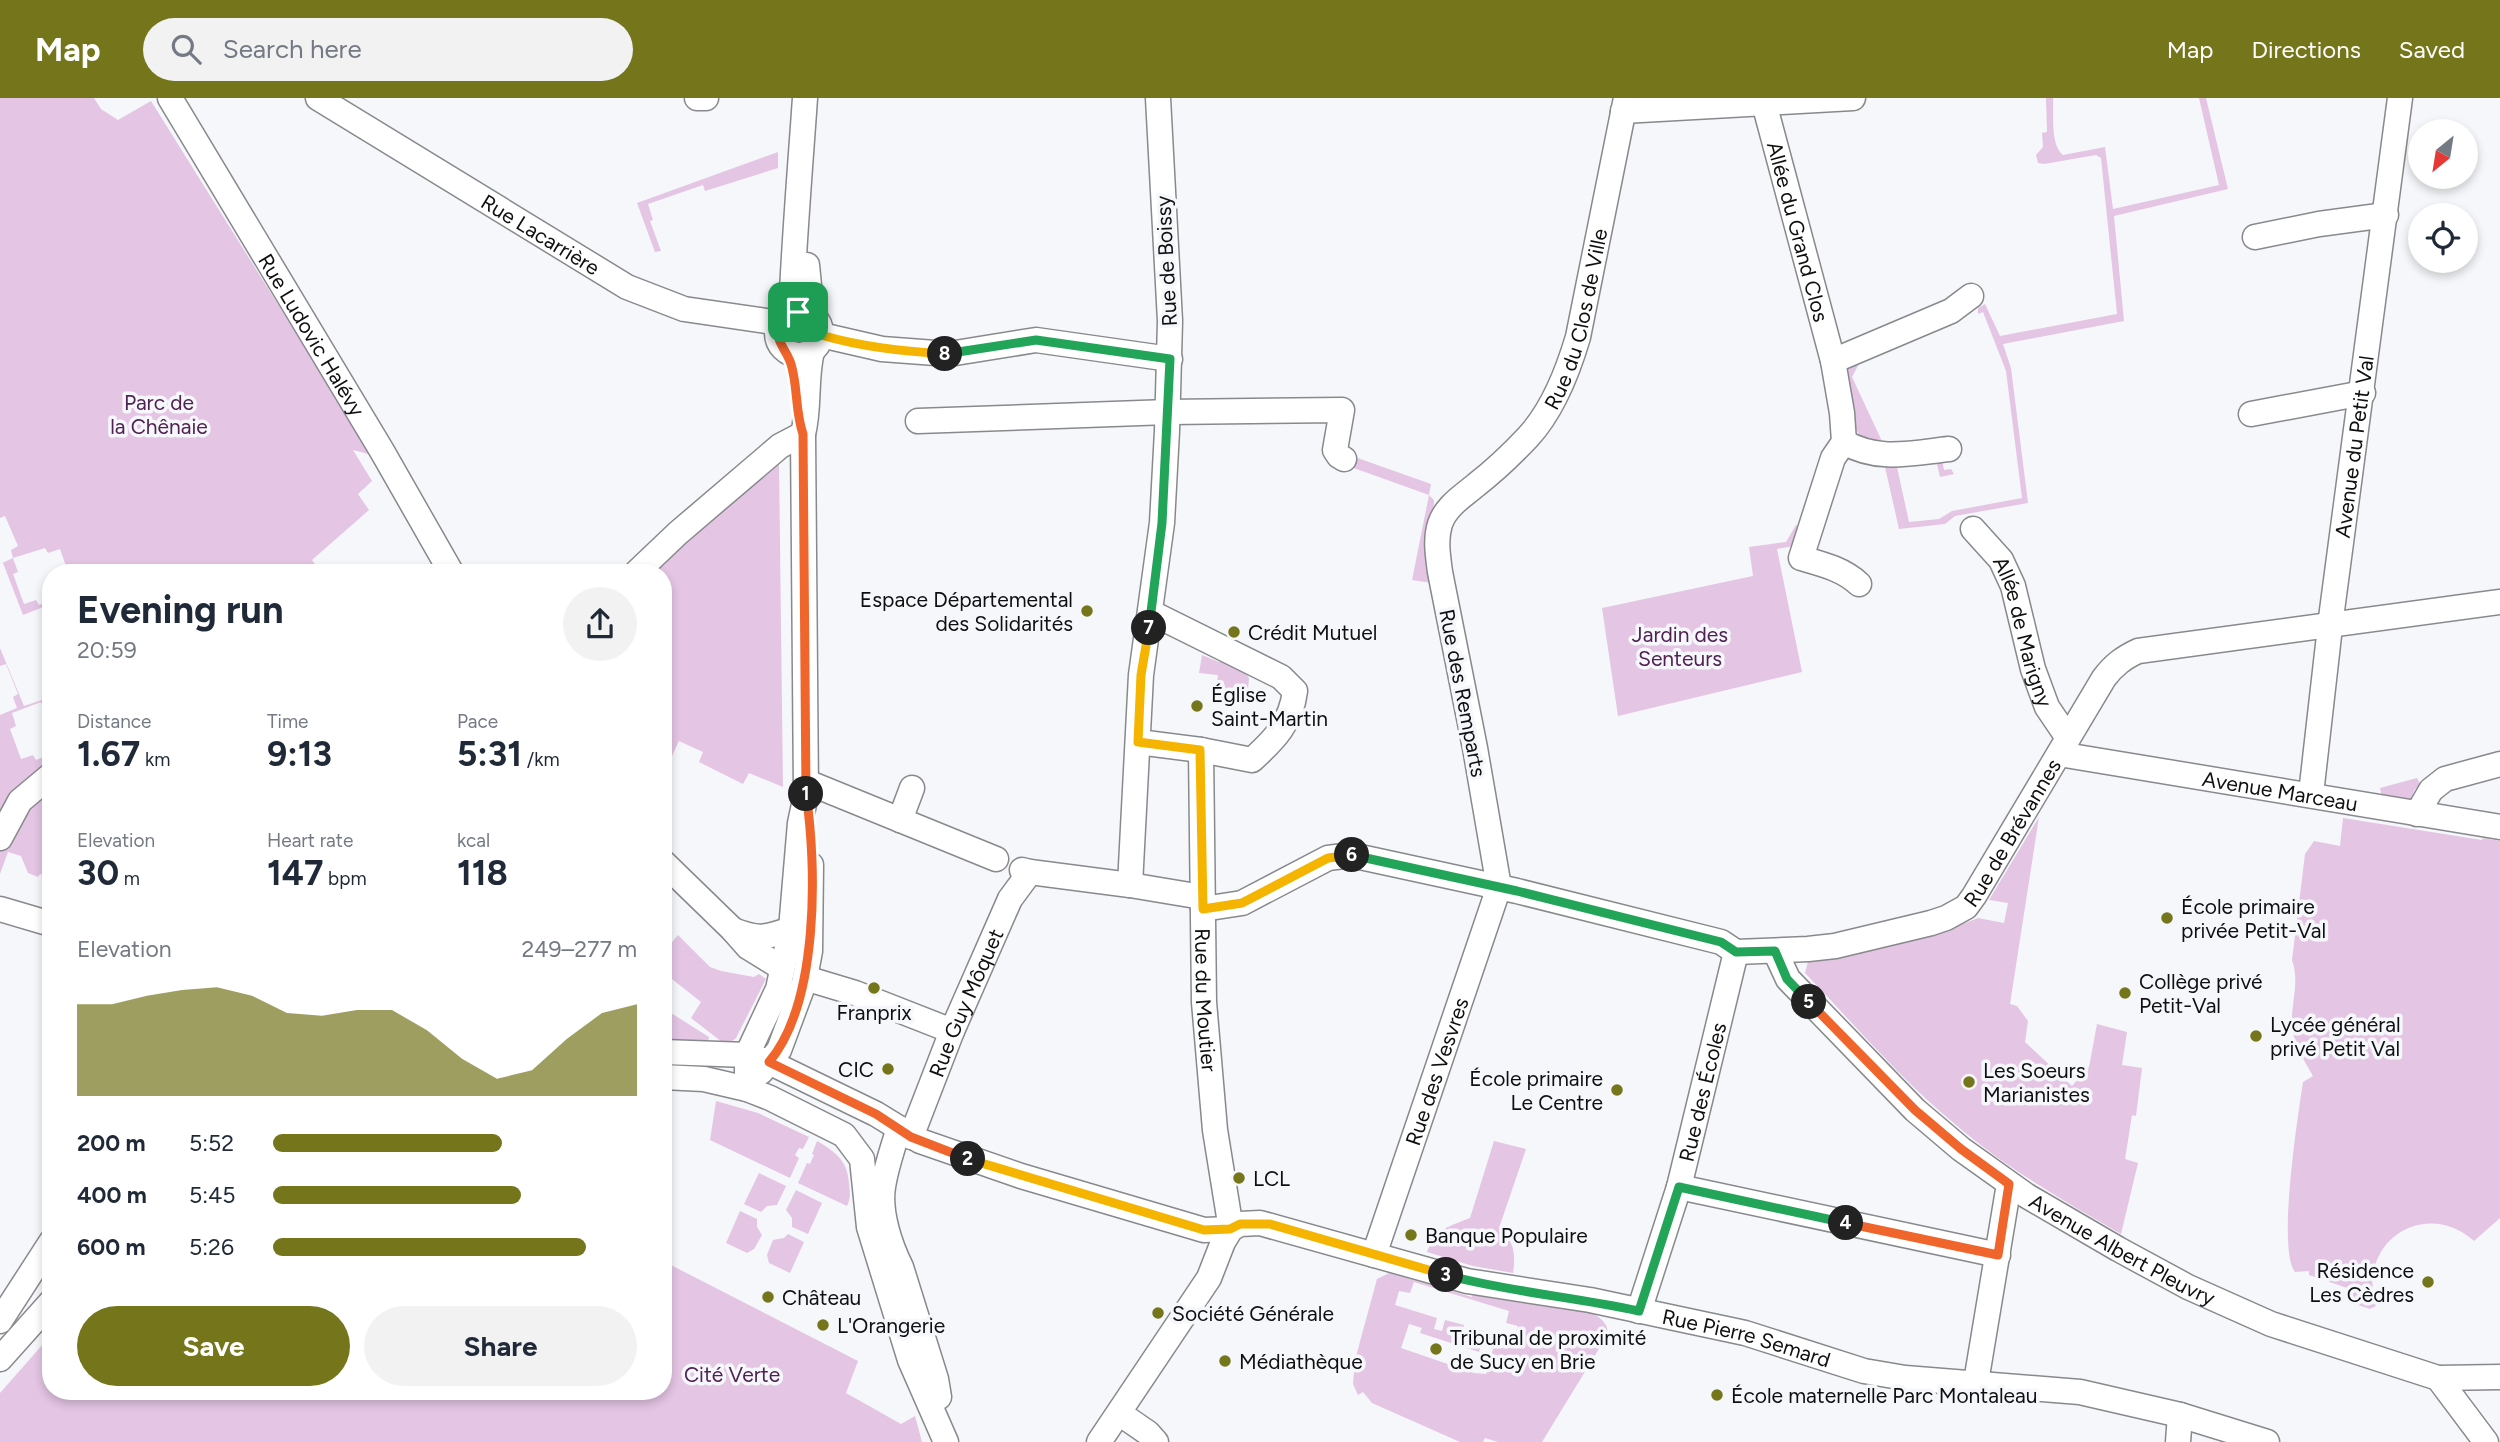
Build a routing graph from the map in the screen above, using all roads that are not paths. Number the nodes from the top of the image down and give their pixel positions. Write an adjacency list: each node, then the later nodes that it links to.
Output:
1 (170, 98): 27 (street, Rue Ludovic Halévy)
2 (318, 98): 14 (street, Rue Lacarrière)
3 (697, 98): 4 (street)
4 (706, 98)
5 (805, 98): 14 (street)
6 (1158, 98): 15 (street, Rue de Boissy)
7 (1853, 98): 9 (street)
8 (2400, 98): 11 (street, Avenue du Petit Val)
9 (1764, 103): 10 (street); 16 (street, Allée du Grand Clos)
10 (1625, 105): 25 (street, Rue du Clos de Ville)
11 (2386, 215): 12 (street); 17 (street, Avenue du Petit Val)
12 (2255, 237)
13 (1971, 296): 16 (street)
14 (803, 328): 15 (street, Rue Lacarrière); 21 (street); 21 (street)
15 (1170, 359): 18 (street, Rue de Boissy)
16 (1833, 361): 22 (street, Allée du Grand Clos)
17 (2363, 393): 19 (street); 32 (street, Avenue du Petit Val)
18 (1168, 412): 20 (street); 24 (street); 31 (street, Rue de Boissy)
19 (2251, 414)
20 (918, 421)
21 (803, 434): 28 (street); 38 (street)
22 (1844, 442): 23 (street); 29 (street)
23 (1949, 449)
24 (1344, 459)
25 (1453, 503): 49 (street, Rue des Remparts)
26 (1973, 529): 34 (street, Allée de Marigny)
27 (446, 564)
28 (645, 564)
29 (1859, 584)
30 (2500, 602): 32 (street, Rue de Brévannes)
31 (1152, 612): 33 (street, Rue de Boissy); 35 (street)
32 (2331, 625): 34 (street, Rue de Brévannes); 40 (street, Avenue du Petit Val)
33 (1138, 742): 35 (street); 48 (street, Rue de Boissy)
34 (2064, 746): 40 (street, Avenue Marceau); 55 (street, Rue de Brévannes)
35 (1200, 750): 50 (street, Rue du Moutier)
36 (2500, 764): 41 (street)
37 (42, 783): 44 (street)
38 (807, 788): 42 (street); 53 (street); 57 (street)
39 (912, 788): 42 (street)
40 (2311, 794): 41 (street, Avenue Marceau)
41 (2417, 814): 43 (street, Avenue Marceau)
42 (900, 820): 45 (street)
43 (2500, 827)
44 (0, 838)
45 (996, 859)
46 (672, 871): 54 (street)
47 (1026, 871): 48 (street, Rue de Brévannes); 58 (street, Rue Guy Môquet)
48 (1130, 885): 50 (street, Rue de Brévannes)
49 (1499, 887): 50 (street, Rue de Brévannes); 56 (street, Rue de Brévannes); 67 (street, Rue des Vesvres)
50 (1203, 903): 66 (street, Rue du Moutier)
51 (0, 909): 52 (street)
52 (42, 921)
53 (791, 929): 54 (street); 57 (street)
54 (733, 930): 57 (street)
55 (1775, 951): 56 (street, Rue de Brévannes); 64 (street, Avenue Albert Pleuvry)
56 (1736, 952): 65 (street, Rue des Écoles)
57 (794, 973): 58 (street); 60 (street)
58 (952, 1031): 63 (street, Rue Guy Môquet)
59 (672, 1049): 60 (street)
60 (758, 1058): 62 (street); 63 (street, Rue Pierre Semard)
61 (672, 1077): 62 (street)
62 (747, 1089): 79 (street)
63 (905, 1133): 66 (street, Rue Pierre Semard); 79 (street, Rue Guy Môquet)
64 (2009, 1184): 68 (street); 75 (street, Avenue Albert Pleuvry)
65 (1679, 1187): 68 (street); 71 (street, Rue des Écoles)
66 (1229, 1219): 67 (street, Rue Pierre Semard); 77 (street)
67 (1374, 1255): 71 (street, Rue Pierre Semard)
68 (1998, 1255): 76 (street)
69 (42, 1259): 72 (street)
70 (42, 1307): 72 (street)
71 (1639, 1311): 76 (street, Rue Pierre Semard)
72 (6, 1328): 73 (street)
73 (0, 1359)
74 (2500, 1377): 75 (street, Avenue Albert Pleuvry)
75 (2438, 1378): 84 (street)
76 (1976, 1382): 78 (street, Rue Pierre Semard)
77 (1119, 1413): 80 (street); 81 (street)
78 (2180, 1415): 82 (street); 83 (street, Rue Pierre Semard)
79 (947, 1442)
80 (1099, 1442)
81 (1156, 1442)
82 (2178, 1442)
83 (2267, 1442)
84 (2486, 1442)

